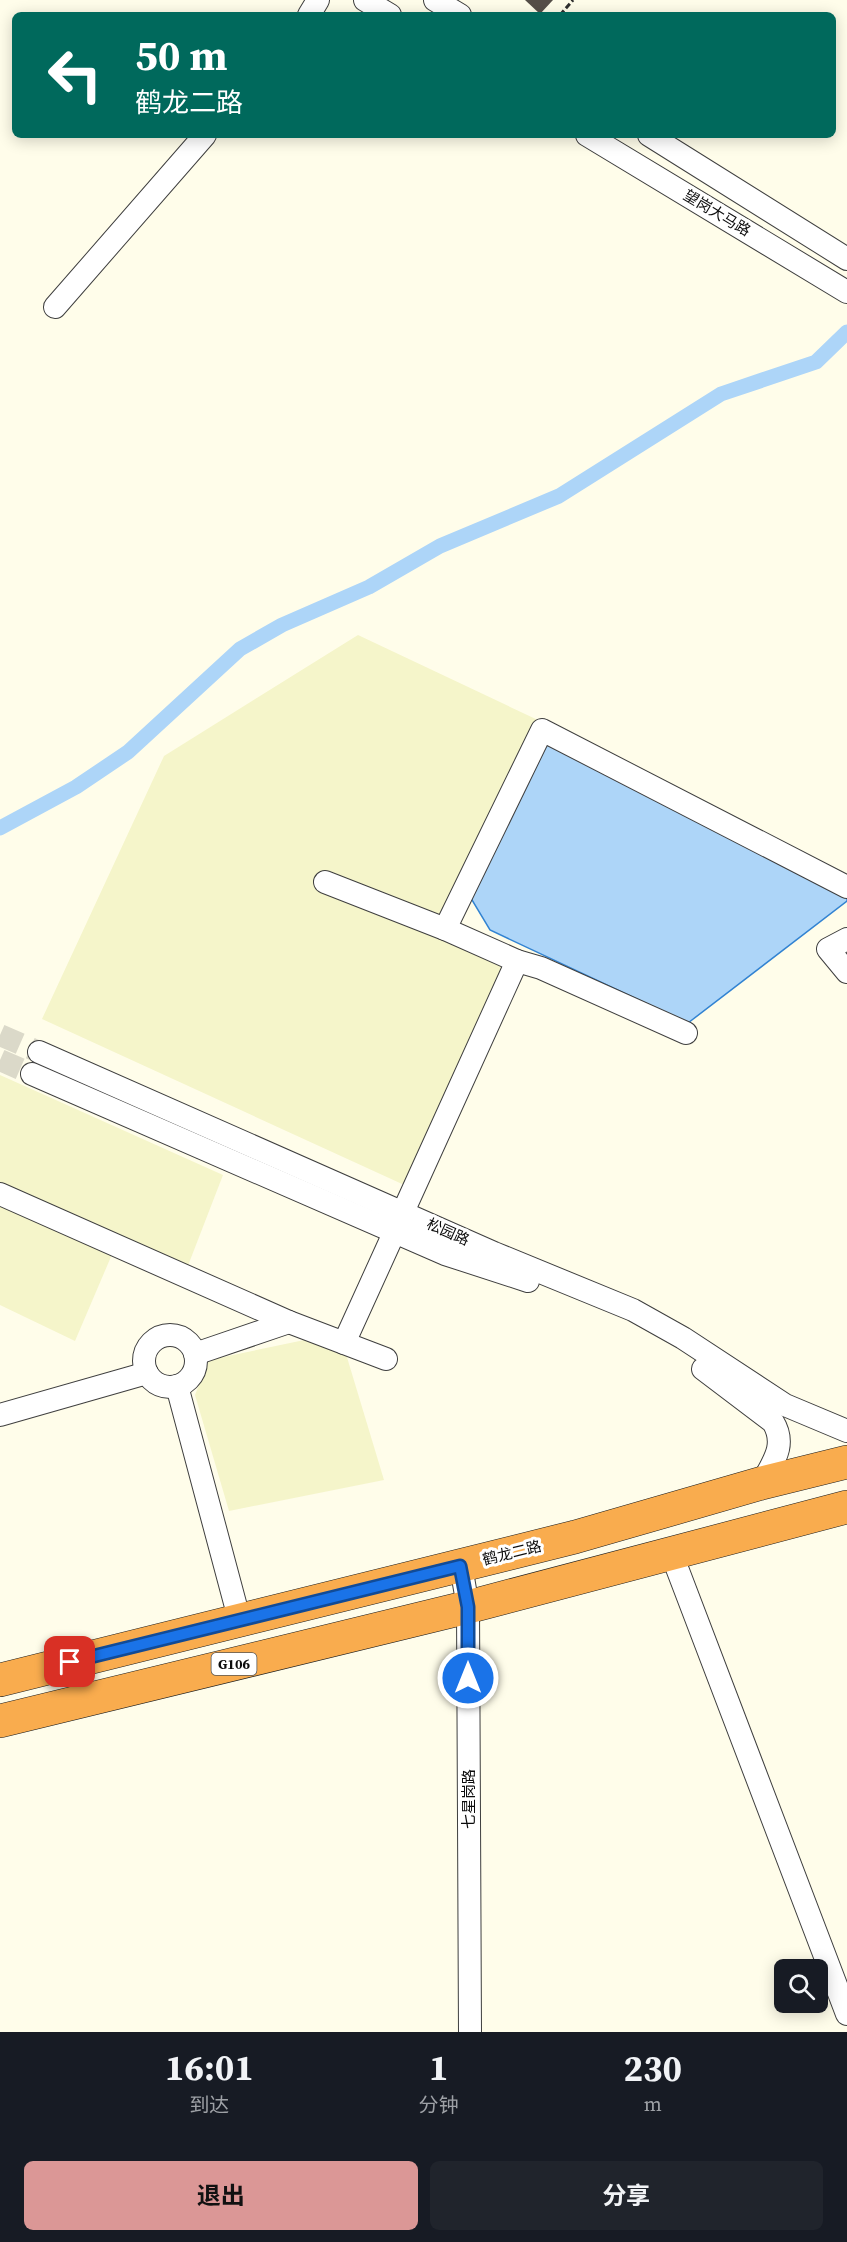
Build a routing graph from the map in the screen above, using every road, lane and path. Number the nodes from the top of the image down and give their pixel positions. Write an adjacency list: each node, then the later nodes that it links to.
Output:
1 (365, 0): 4 (street)
2 (435, 0): 5 (street)
3 (573, 0): 6 (path)
4 (385, 12)
5 (455, 12)
6 (563, 12)
7 (202, 138): 12 (street)
8 (592, 138): 11 (street, 望岗大马路)
9 (654, 138): 10 (street, 望岗大马路)
10 (847, 259)
11 (841, 289)
12 (55, 307)
13 (325, 882): 15 (street)
14 (847, 887): 15 (street)
15 (445, 929): 17 (street)
16 (847, 939): 18 (street)
17 (517, 961): 19 (street); 23 (street)
18 (847, 972)
19 (686, 1033)
20 (39, 1052): 23 (street, 松园路)
21 (32, 1074): 24 (street, 松园路)
22 (0, 1194): 25 (street)
23 (403, 1212): 32 (street, 松园路)
24 (394, 1233): 26 (street); 34 (street, 松园路)
25 (289, 1322): 26 (street); 27 (street)
26 (344, 1343): 28 (street)
27 (195, 1354): 29 (street); 30 (street)
28 (386, 1359)
29 (147, 1373): 30 (street); 31 (street)
30 (177, 1386): 39 (street)
31 (0, 1415)
32 (847, 1431)
33 (847, 1462): 34 (highway, 鹤龙二路)
34 (762, 1483): 37 (highway, 鹤龙二路)
35 (847, 1507): 36 (highway, G106)
36 (672, 1555): 38 (highway, G106); 42 (street)
37 (460, 1566): 38 (street, 七星岗路); 39 (highway, 鹤龙二路)
38 (468, 1607): 41 (highway, G106); 43 (street, 七星岗路)
39 (239, 1618): 40 (highway, 鹤龙二路)
40 (0, 1680)
41 (0, 1721)
42 (847, 2014)
43 (470, 2032)

